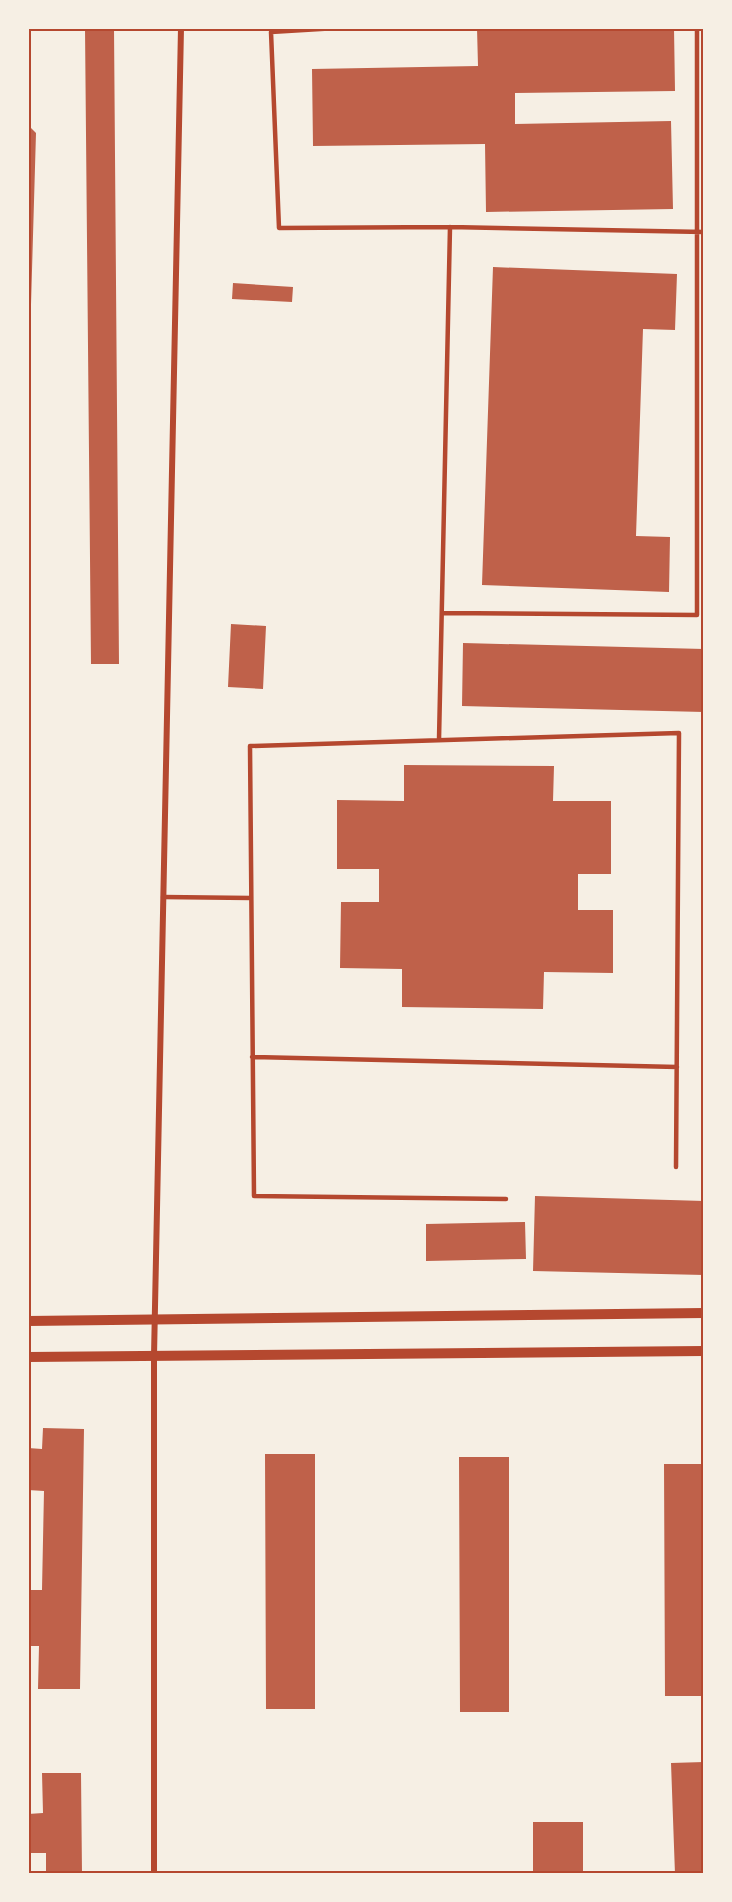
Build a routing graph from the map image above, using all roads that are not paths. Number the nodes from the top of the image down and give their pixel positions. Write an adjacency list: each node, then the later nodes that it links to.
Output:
1 (181, 28): 11 (street)
2 (337, 28): 4 (lane)
3 (697, 28): 5 (lane)
4 (450, 227): 5 (lane); 9 (lane)
5 (697, 231): 6 (lane); 7 (lane)
6 (704, 232)
7 (697, 467): 8 (lane); 9 (lane)
8 (704, 467)
9 (442, 613): 10 (lane)
10 (439, 740): 12 (lane); 14 (lane)
11 (163, 897): 12 (lane); 18 (street)
12 (251, 898): 13 (lane)
13 (252, 1057): 14 (lane); 16 (lane)
14 (677, 1067): 15 (lane)
15 (676, 1167)
16 (506, 1199)
17 (704, 1313): 18 (street)
18 (154, 1320): 19 (street); 21 (street)
19 (28, 1321)
20 (704, 1351): 21 (street)
21 (154, 1356): 22 (street); 23 (street)
22 (28, 1357)
23 (154, 1874)

